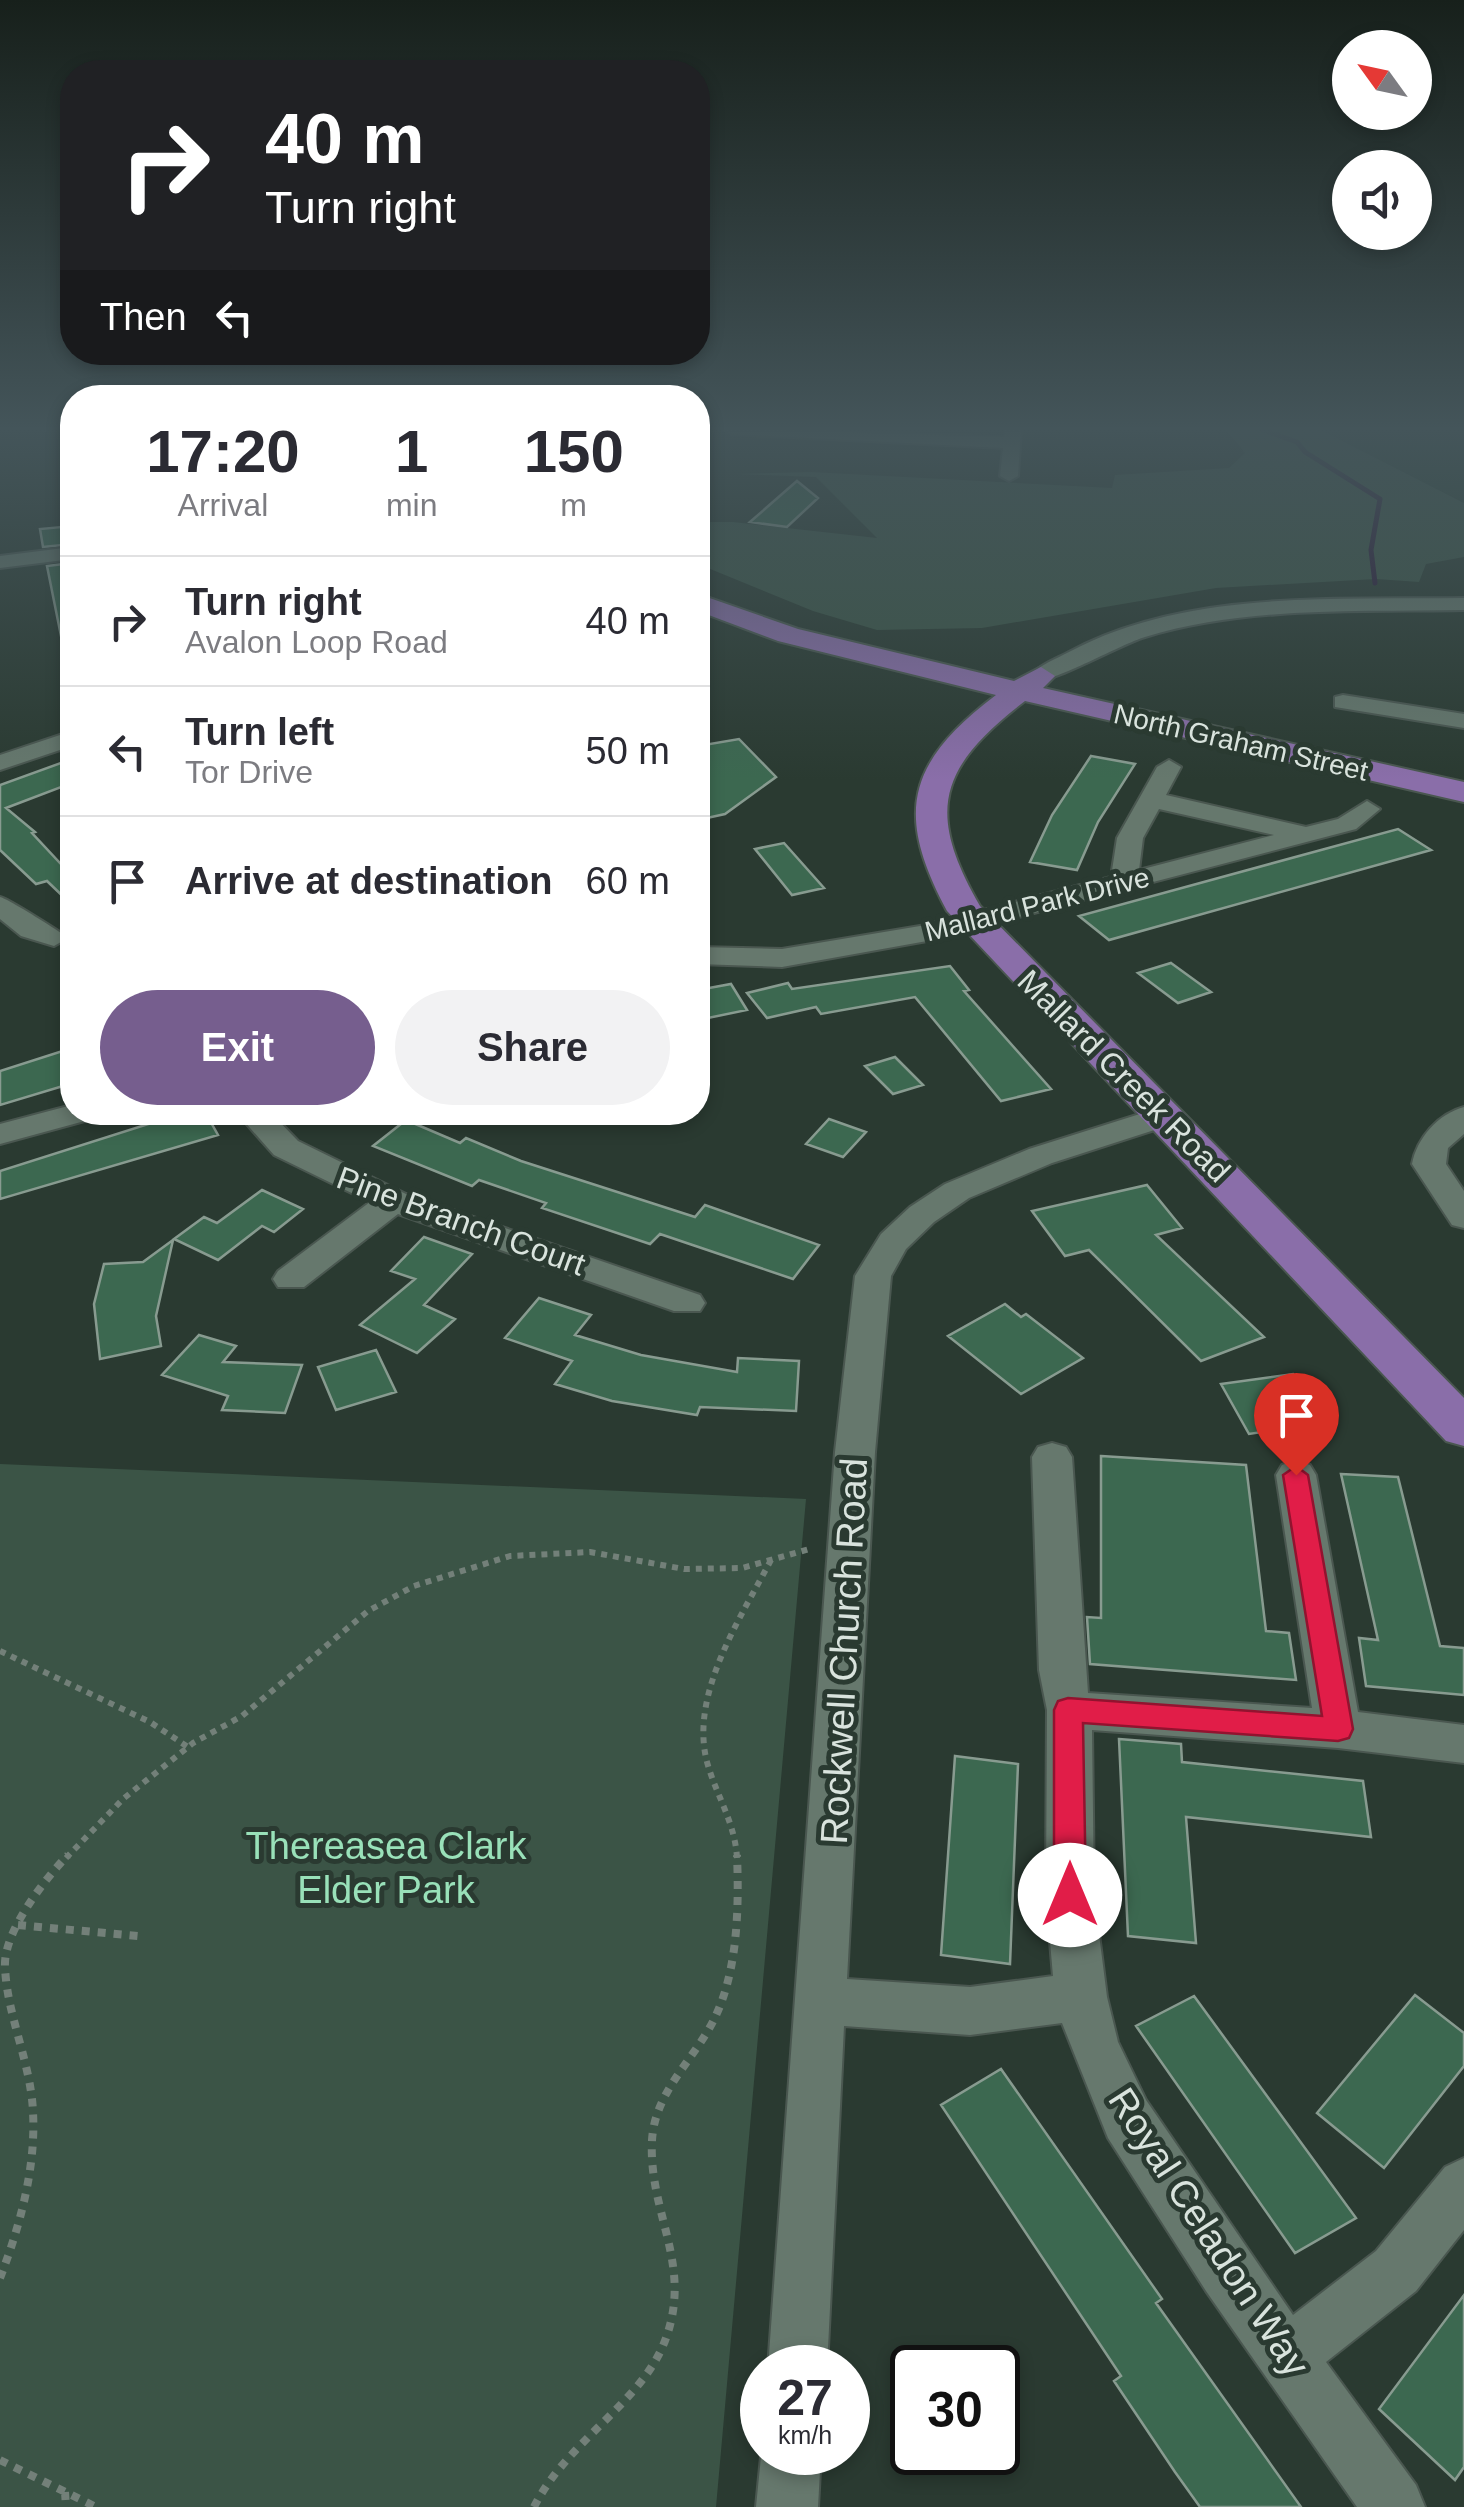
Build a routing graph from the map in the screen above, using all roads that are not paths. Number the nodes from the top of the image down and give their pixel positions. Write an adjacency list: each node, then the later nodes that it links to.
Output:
1 (60, 554): 2 (street)
2 (0, 562)
3 (710, 582): 6 (main road)
4 (1464, 604): 6 (street)
5 (710, 606): 6 (main road)
6 (1030, 684): 12 (main road, North Graham Street); 13 (main road, North Graham Street); 19 (main road, Mallard Creek Road)
7 (1342, 702): 8 (street)
8 (1464, 722)
9 (60, 742): 10 (street)
10 (0, 763)
11 (1169, 767): 14 (street)
12 (1464, 767)
13 (1464, 792)
14 (1150, 798): 16 (street); 17 (street)
15 (1367, 810): 16 (street, Mallard Park Drive)
16 (1306, 835): 17 (street, Mallard Park Drive)
17 (1124, 881): 19 (street, Mallard Park Drive)
18 (0, 905): 20 (street)
19 (972, 922): 21 (street, Mallard Park Drive); 23 (main road, Mallard Creek Road)
20 (54, 938)
21 (710, 956)
22 (1464, 1116): 28 (street)
23 (1162, 1117): 31 (main road, Mallard Creek Road); 38 (street, Rockwell Church Road)
24 (60, 1118): 26 (street)
25 (264, 1125): 27 (street, Pine Branch Court)
26 (0, 1134)
27 (394, 1201): 29 (street); 30 (street, Pine Branch Court)
28 (1464, 1217)
29 (291, 1279)
30 (687, 1303)
31 (1464, 1428)
32 (1052, 1457): 34 (street, Royal Celadon Way)
33 (1296, 1475): 35 (street)
34 (1068, 1710): 35 (street); 37 (street, Royal Celadon Way)
35 (1338, 1729): 36 (street)
36 (1464, 1744)
37 (1081, 1997): 38 (street); 41 (street, Royal Celadon Way)
38 (823, 2001): 40 (street, Rockwell Church Road)
39 (1464, 2186): 41 (street)
40 (799, 2345)
41 (1288, 2353): 44 (street, Royal Celadon Way)
42 (789, 2475): 43 (street)
43 (787, 2507)
44 (1394, 2507)

